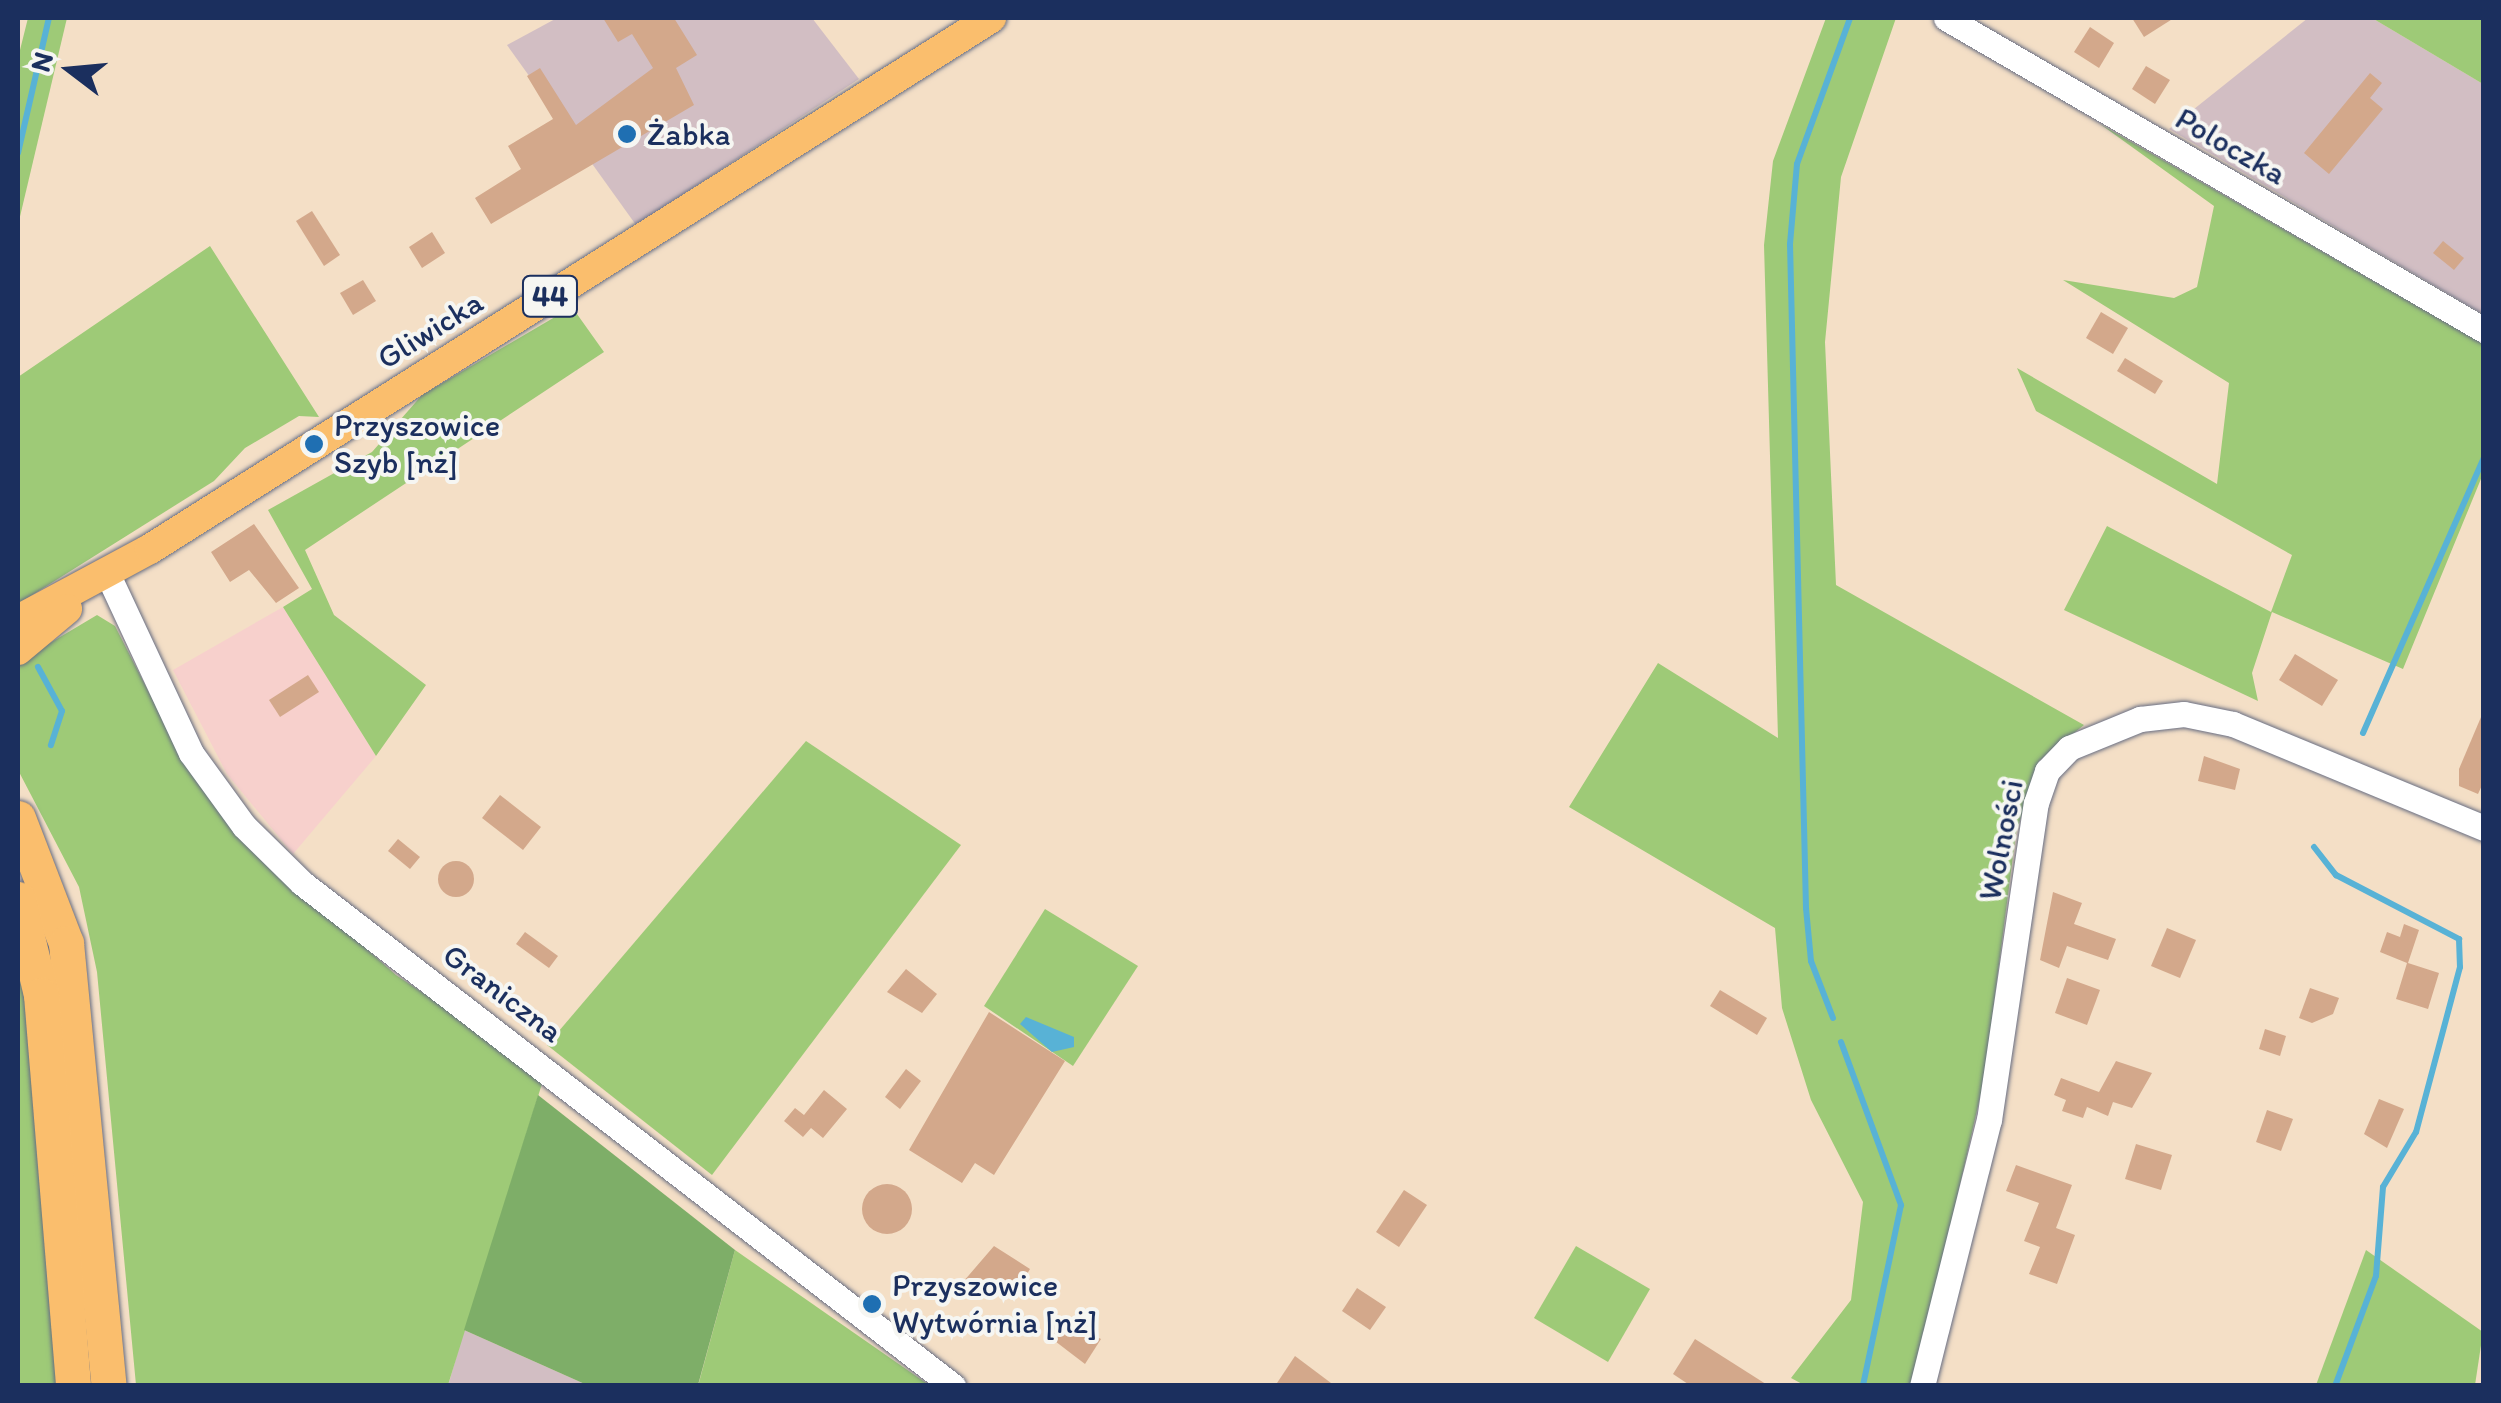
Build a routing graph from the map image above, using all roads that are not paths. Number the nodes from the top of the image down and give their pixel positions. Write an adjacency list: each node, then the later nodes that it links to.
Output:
1 (992, 18): 4 (main road, Gliwicka / 44)
2 (1946, 18): 3 (street, Poloczka)
3 (2484, 330)
4 (108, 575): 5 (main road, 44); 6 (main road, 44); 12 (street, Graniczna)
5 (18, 620)
6 (18, 650)
7 (18, 818): 11 (highway)
8 (2484, 828): 13 (street, Wolności)
9 (18, 899): 10 (highway)
10 (73, 1386)
11 (109, 1386)
12 (952, 1386)
13 (1922, 1386)

